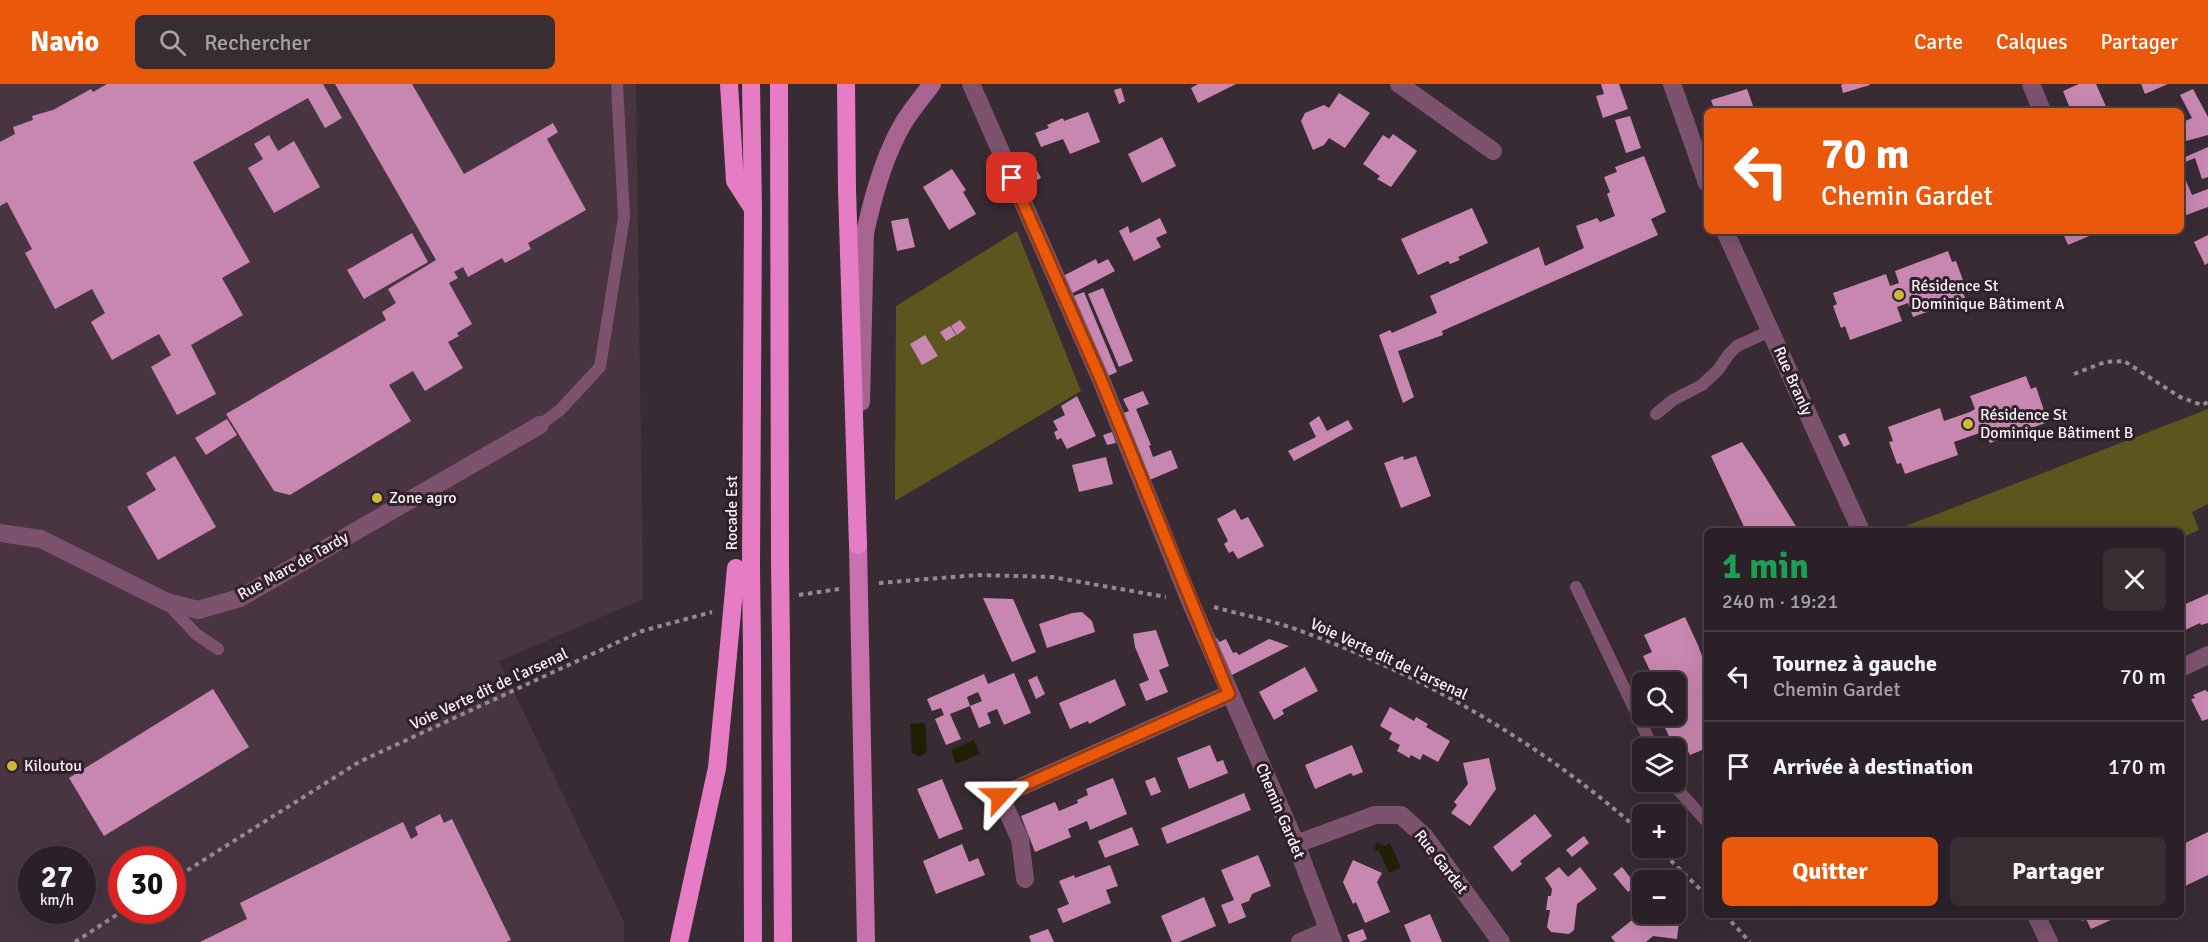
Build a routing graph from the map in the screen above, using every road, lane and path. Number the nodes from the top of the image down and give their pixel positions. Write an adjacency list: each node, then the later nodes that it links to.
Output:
1 (617, 84): 20 (lane)
2 (729, 84): 14 (highway)
3 (750, 84): 14 (highway, Rocade Est)
4 (779, 84): 52 (highway, bridge)
5 (846, 84): 23 (highway)
6 (932, 84): 23 (street)
7 (971, 84): 29 (street, Chemin Gardet)
8 (1400, 84): 12 (street)
9 (1672, 84): 13 (street)
10 (2031, 84): 11 (street)
11 (2041, 108)
12 (1493, 151)
13 (1704, 175)
14 (753, 210): 24 (highway, Rocade Est)
15 (1726, 234): 16 (street, Rue Branly)
16 (1770, 331): 19 (lane); 21 (street, Rue Branly)
17 (2074, 374): 18 (path)
18 (2208, 402)
19 (1656, 414)
20 (540, 425): 30 (street, Rue Marc de Tardy)
21 (1860, 528)
22 (0, 533): 30 (street, Rue Marc de Tardy)
23 (858, 545): 53 (main road)
24 (744, 568): 50 (highway, bridge); 51 (highway, Rocade Est, bridge)
25 (875, 584): 29 (path, Voie Verte dit de l'arsenal)
26 (1576, 587): 36 (lane)
27 (844, 588): 28 (path)
28 (796, 596)
29 (1190, 601): 35 (street, Chemin Gardet); 39 (path, Voie Verte dit de l'arsenal)
30 (167, 602): 32 (lane)
31 (717, 611): 42 (path, Voie Verte dit de l'arsenal)
32 (218, 649)
33 (2208, 655): 34 (street)
34 (2184, 667)
35 (1229, 694): 40 (street, Chemin Gardet); 43 (street)
36 (1648, 738)
37 (1679, 792): 38 (lane)
38 (1704, 819)
39 (1632, 824)
40 (1296, 844): 48 (street, Chemin Gardet); 55 (street, Rue Gardet)
41 (1668, 858): 44 (path)
42 (186, 871)
43 (1025, 879)
44 (1704, 893)
45 (1728, 918): 56 (path)
46 (2038, 918): 57 (street)
47 (108, 920): 49 (path)
48 (1330, 936): 54 (street, Chemin Gardet)
49 (75, 942)
50 (679, 942)
51 (753, 942)
52 (783, 942)
53 (866, 942)
54 (1300, 942)
55 (1501, 942)
56 (1750, 942)
57 (2049, 942)

